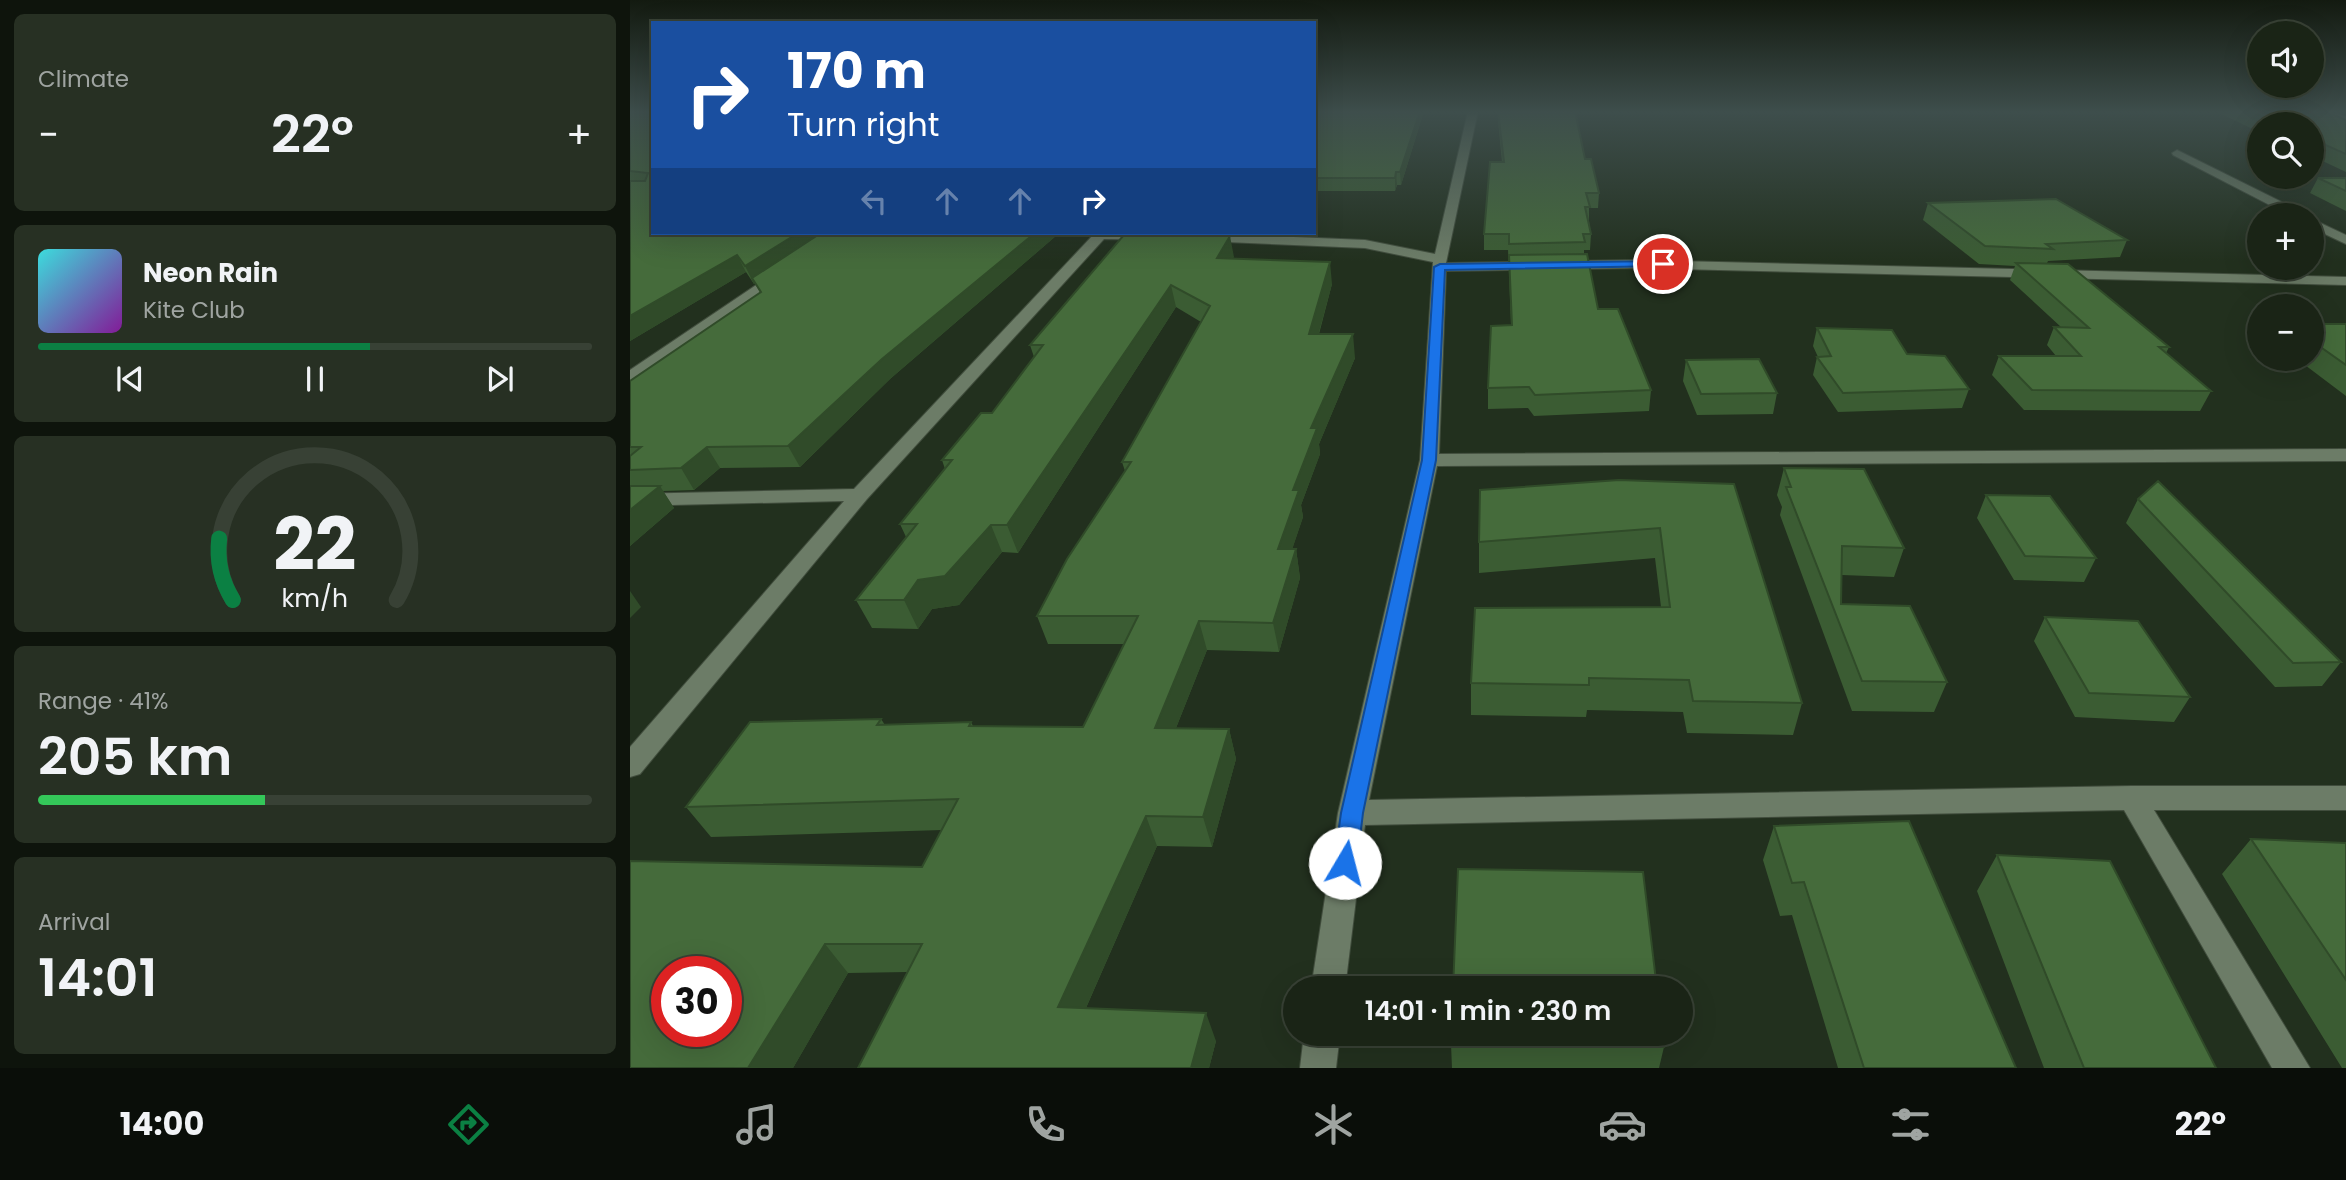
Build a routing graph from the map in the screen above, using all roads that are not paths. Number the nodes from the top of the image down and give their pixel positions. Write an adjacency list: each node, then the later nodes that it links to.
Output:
1 (1462, 161): 9 (street)
2 (2192, 161): 3 (street)
3 (2275, 203)
4 (2324, 229): 7 (street)
5 (1100, 235): 14 (street)
6 (1129, 235): 9 (street)
7 (2346, 240)
8 (798, 263): 11 (street)
9 (1440, 263): 10 (street); 13 (street)
10 (2346, 281)
11 (630, 377)
12 (2346, 455): 13 (street)
13 (1429, 460): 19 (street)
14 (860, 495): 15 (street); 16 (street)
15 (630, 500)
16 (630, 766)
17 (2132, 798): 18 (street); 19 (street); 23 (street)
18 (2346, 798)
19 (1352, 813): 20 (street)
20 (1330, 976)
21 (1321, 1046): 22 (street)
22 (1318, 1068)
23 (2292, 1068)

